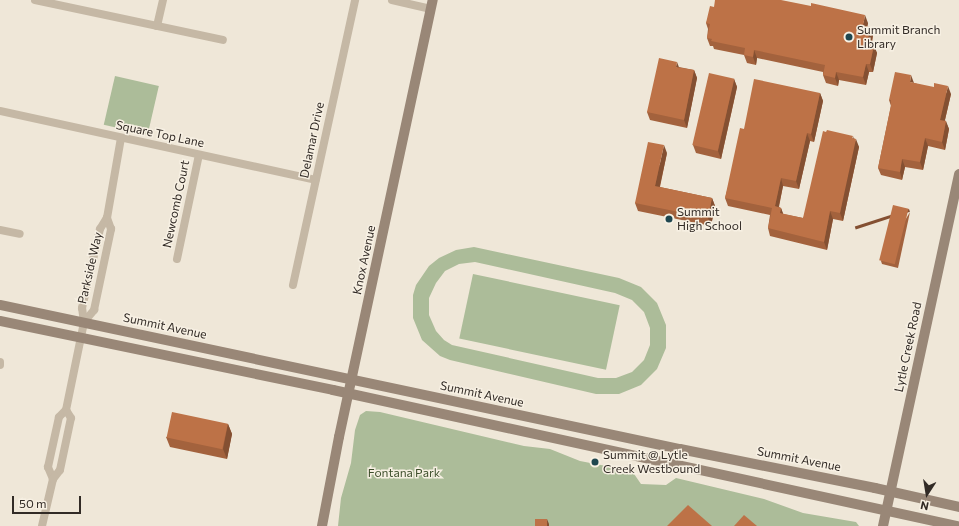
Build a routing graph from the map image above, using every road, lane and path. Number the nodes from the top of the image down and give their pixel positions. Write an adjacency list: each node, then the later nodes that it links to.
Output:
1 (35, 0): 6 (street)
2 (163, 0): 6 (street)
3 (355, 0): 12 (street, Delamar Drive)
4 (392, 0): 5 (street)
5 (432, 4): 26 (main road, Knox Avenue)
6 (157, 26): 7 (street)
7 (223, 40)
8 (0, 111): 9 (street, Square Top Lane)
9 (122, 138): 10 (street, Square Top Lane); 13 (street, Parkside Way)
10 (199, 155): 12 (street, Square Top Lane); 18 (street, Newcomb Court)
11 (959, 174): 30 (main road, Lytle Creek Road)
12 (316, 180): 19 (street, Delamar Drive)
13 (107, 218): 16 (street, Parkside Way); 17 (street, Parkside Way)
14 (0, 230): 15 (street)
15 (20, 234)
16 (94, 255): 17 (street); 22 (street, Parkside Way)
17 (105, 257): 22 (street, Parkside Way)
18 (177, 259)
19 (293, 285)
20 (0, 305): 22 (main road, Summit Avenue)
21 (0, 321): 23 (main road)
22 (84, 322): 23 (street, Parkside Way); 26 (main road, Summit Avenue)
23 (81, 338): 27 (main road); 28 (street, Parkside Way)
24 (0, 362): 25 (street)
25 (0, 365)
26 (352, 379): 27 (main road, Knox Avenue); 30 (main road, Summit Avenue)
27 (349, 394): 32 (main road); 34 (main road, Knox Avenue)
28 (66, 410): 29 (street, Parkside Way); 29 (street, Parkside Way)
29 (53, 479): 33 (street, Parkside Way)
30 (891, 491): 31 (main road, Summit Avenue); 32 (main road, Lytle Creek Road)
31 (959, 507)
32 (886, 510): 35 (main road, Lytle Creek Road); 36 (main road)
33 (42, 526)
34 (322, 526)
35 (883, 526)
36 (957, 526)

